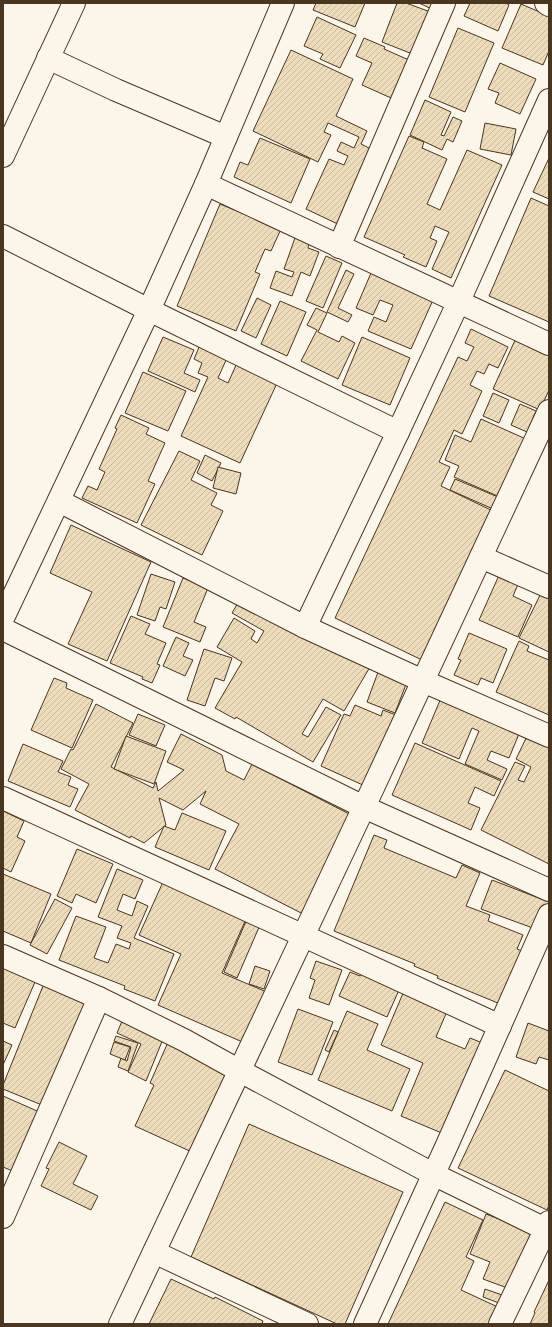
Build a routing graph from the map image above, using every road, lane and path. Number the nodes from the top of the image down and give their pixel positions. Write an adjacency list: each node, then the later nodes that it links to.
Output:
1 (74, 3): 6 (street)
2 (283, 3): 8 (street)
3 (444, 3): 12 (street)
4 (546, 3): 5 (street)
5 (549, 5)
6 (48, 58): 8 (street); 9 (street)
7 (549, 100): 13 (street)
8 (226, 137): 10 (street)
9 (3, 156)
10 (206, 184): 12 (street); 14 (street)
11 (3, 236): 14 (street)
12 (339, 247): 13 (street)
13 (459, 301): 15 (street); 17 (street)
14 (149, 310): 17 (street); 19 (street)
15 (549, 344)
16 (549, 411): 18 (street)
17 (398, 432): 23 (street)
18 (543, 438): 20 (street)
19 (59, 500): 22 (street); 23 (street)
20 (481, 557): 21 (street); 25 (street)
21 (549, 587)
22 (3, 618)
23 (304, 628): 25 (street)
24 (3, 629): 28 (street)
25 (423, 681): 26 (street); 28 (street)
26 (549, 736)
27 (3, 798): 31 (street)
28 (364, 807): 29 (street); 31 (street)
29 (549, 890)
30 (549, 915): 34 (street)
31 (303, 936): 34 (street); 35 (street)
32 (3, 956): 33 (street)
33 (99, 998): 35 (street); 37 (street)
34 (500, 1026): 36 (street)
35 (240, 1071): 36 (street); 39 (street)
36 (433, 1174): 38 (street); 42 (street)
37 (3, 1217)
38 (548, 1227): 43 (street)
39 (154, 1252): 40 (street); 41 (street)
40 (120, 1324)
41 (307, 1324)
42 (364, 1324)
43 (500, 1324)

